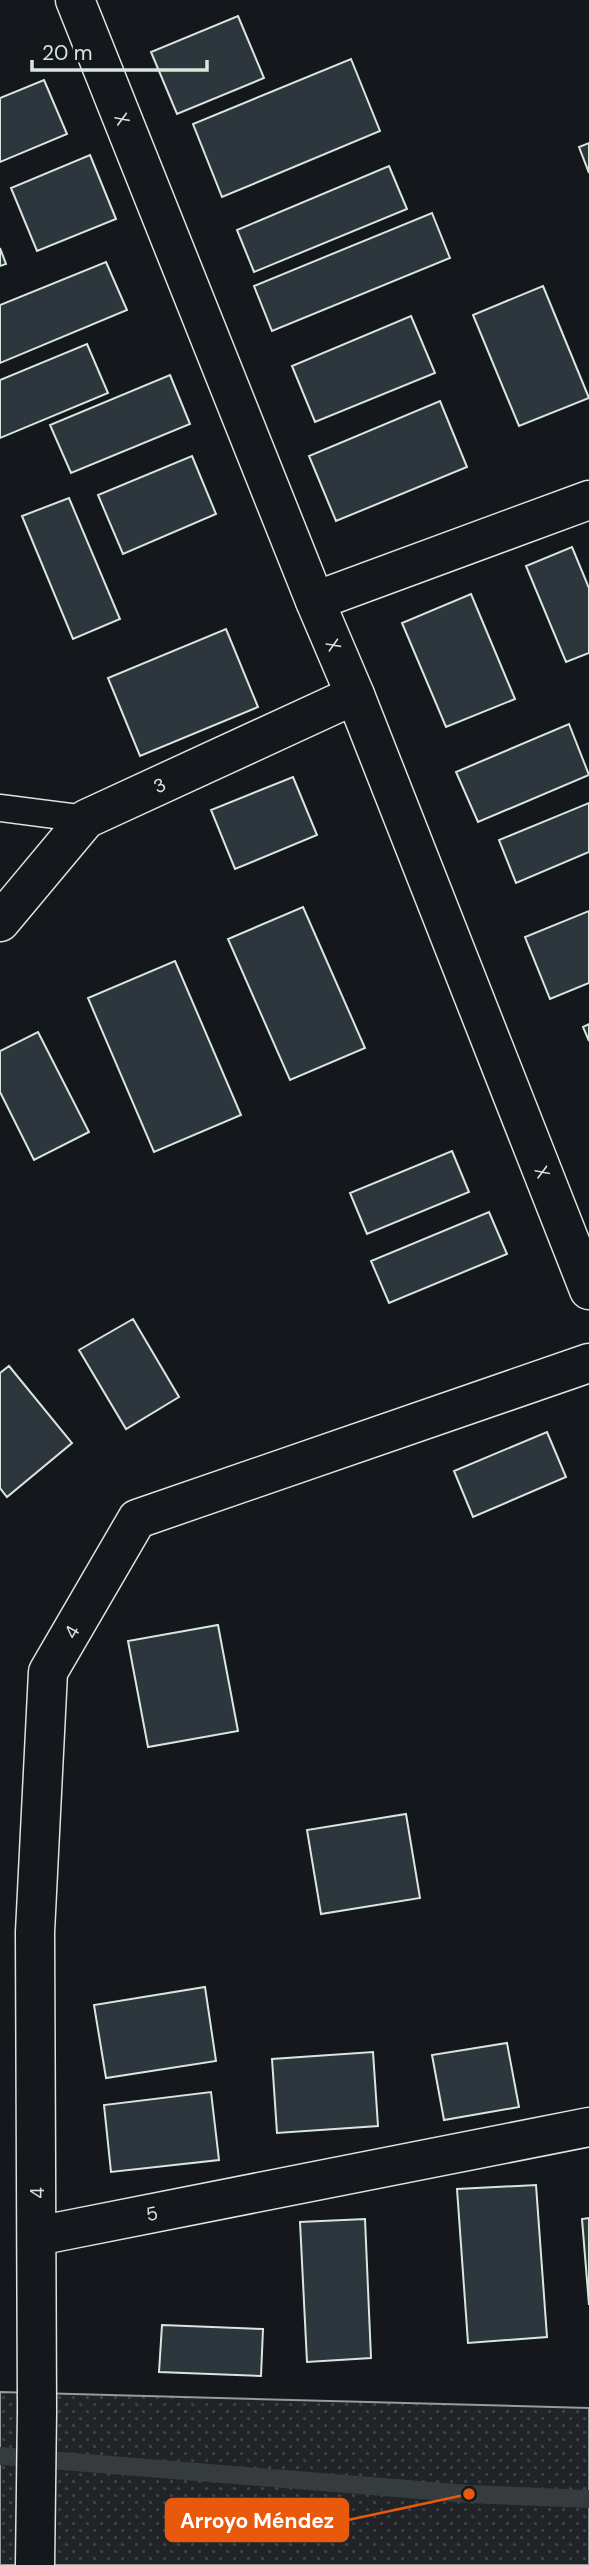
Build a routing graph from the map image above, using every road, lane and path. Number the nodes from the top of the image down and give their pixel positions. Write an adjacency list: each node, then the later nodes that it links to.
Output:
1 (75, 0): 3 (street, X)
2 (589, 500): 3 (street)
3 (315, 601): 4 (street, X)
4 (355, 695): 6 (street, 3); 8 (street, X)
5 (0, 808): 6 (lane)
6 (86, 819): 7 (street, 3)
7 (0, 922)
8 (589, 1290)
9 (589, 1363): 11 (street, 4)
10 (589, 2127): 11 (street, 5)
11 (37, 2235): 12 (street)
12 (35, 2557)

